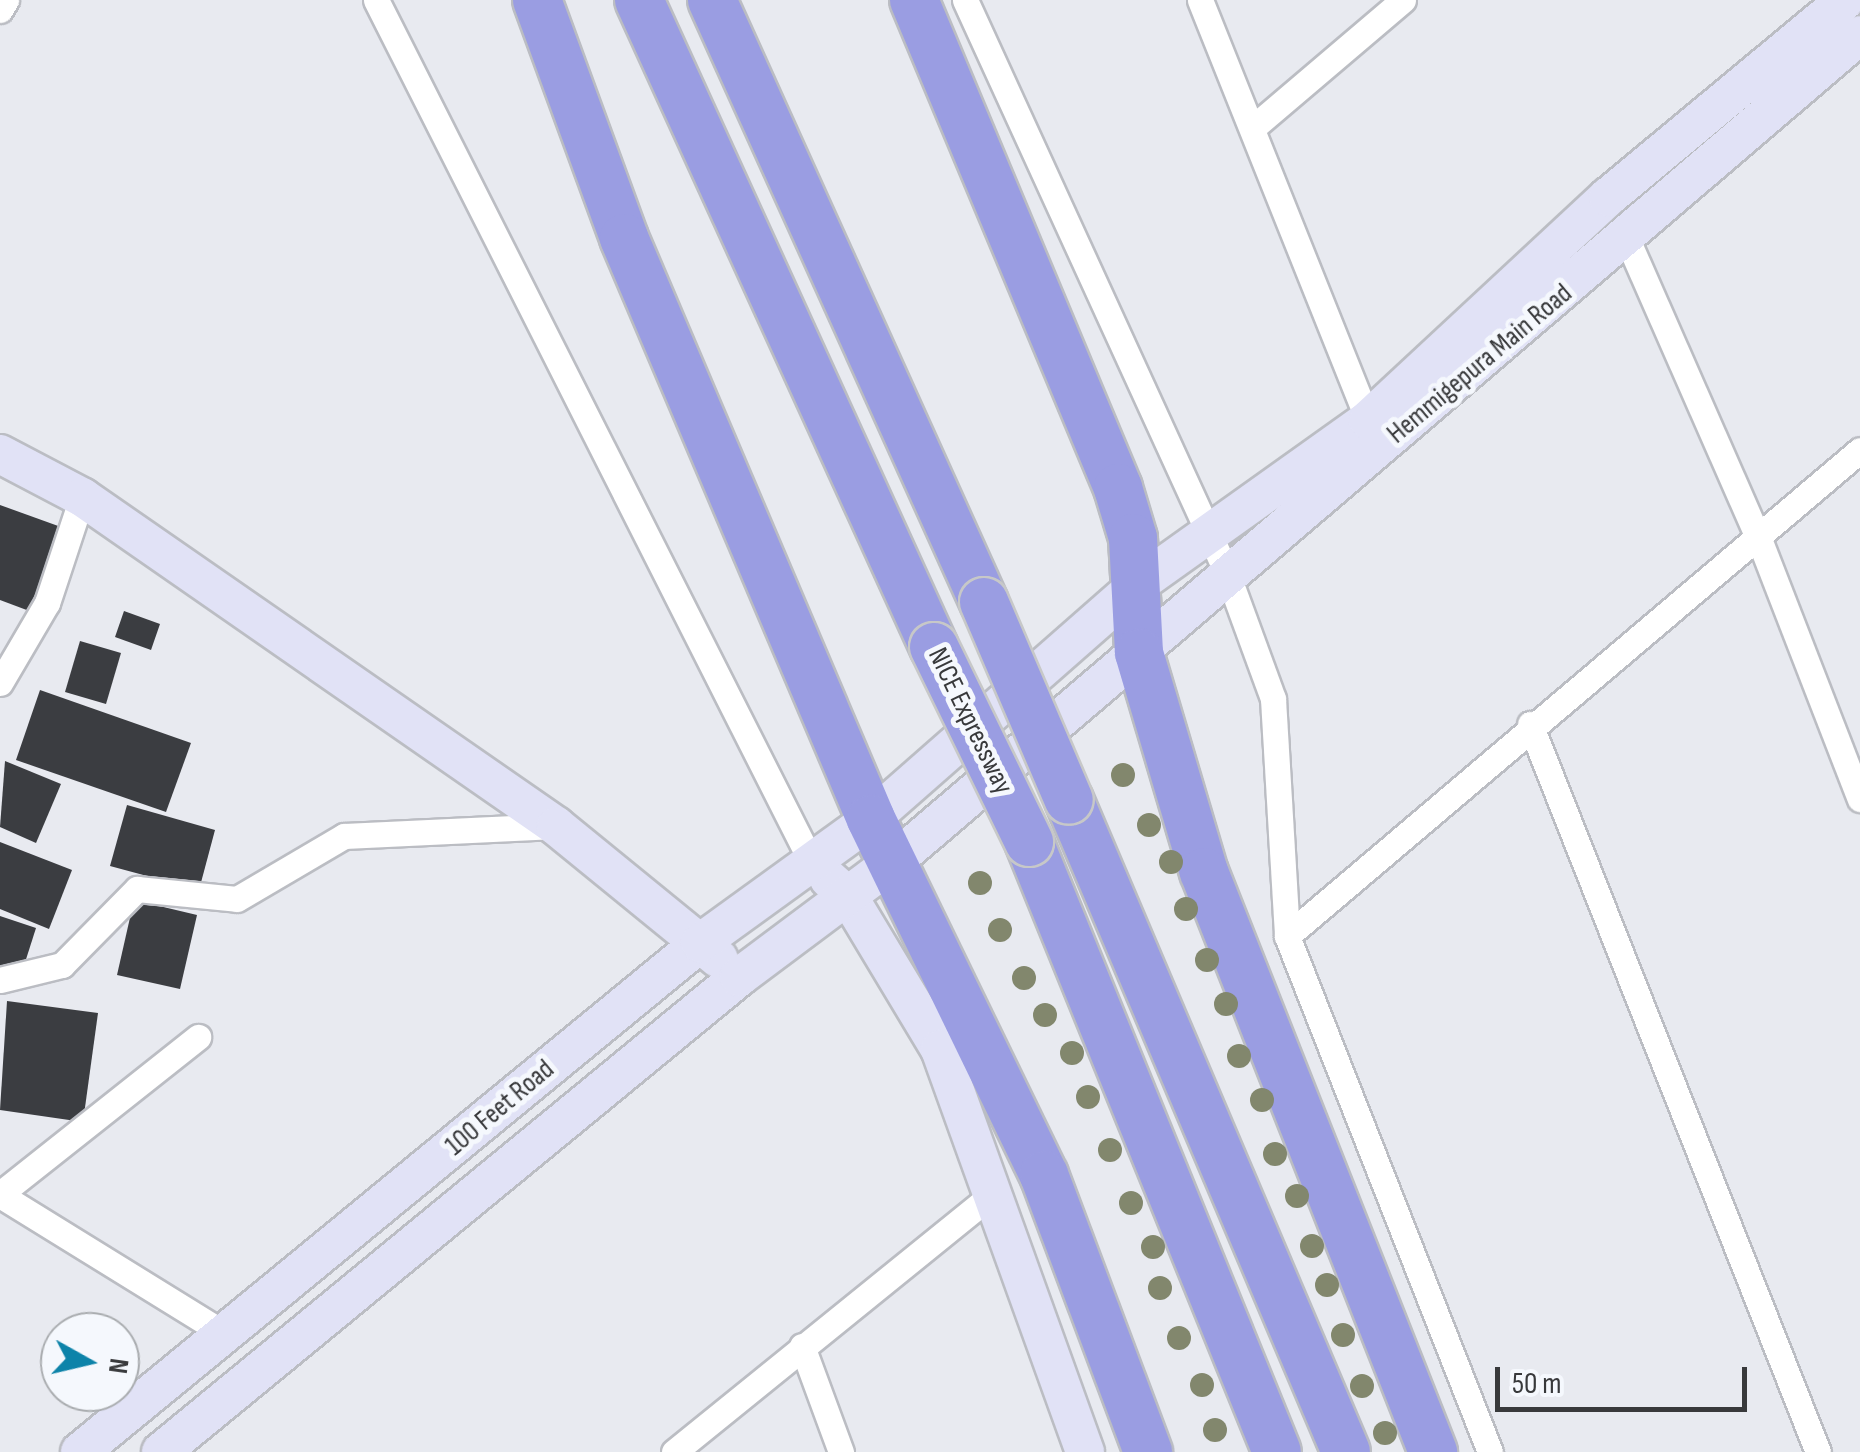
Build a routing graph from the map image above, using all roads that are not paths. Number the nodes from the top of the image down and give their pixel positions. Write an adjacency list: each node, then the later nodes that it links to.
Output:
1 (6, 0): 11 (street)
2 (376, 0): 32 (street)
3 (537, 0): 29 (highway)
4 (639, 0): 49 (highway, NICE Expressway, bridge)
5 (712, 0): 50 (highway, NICE Expressway, bridge)
6 (914, 0): 22 (highway)
7 (966, 0): 19 (street)
8 (1200, 0): 13 (street)
9 (1403, 0): 13 (street)
10 (1845, 0): 15 (main road, Hemmigepura Main Road)
11 (0, 10)
12 (1860, 35): 14 (main road, Hemmigepura Main Road)
13 (1256, 125): 15 (street)
14 (1626, 239): 20 (street); 21 (main road, Hemmigepura Main Road)
15 (1368, 420): 19 (main road, Hemmigepura Main Road)
16 (1860, 450): 20 (street)
17 (0, 454): 18 (main road)
18 (82, 497): 24 (street); 30 (main road)
19 (1208, 530): 21 (street); 22 (main road, Hemmigepura Main Road)
20 (1759, 540): 25 (street); 27 (street)
21 (1227, 574): 23 (main road, Hemmigepura Main Road); 34 (street)
22 (1137, 586): 23 (highway); 26 (main road, Hemmigepura Main Road)
23 (1139, 653): 28 (main road, Hemmigepura Main Road); 51 (highway)
24 (0, 683)
25 (1530, 724): 34 (street); 53 (street)
26 (923, 769): 29 (main road, 100 Feet Road)
27 (1860, 798)
28 (946, 816): 31 (main road, 100 Feet Road)
29 (871, 819): 31 (highway); 32 (main road, 100 Feet Road)
30 (556, 826): 35 (main road); 37 (street)
31 (893, 862): 33 (main road, 100 Feet Road); 48 (highway)
32 (812, 865): 33 (main road); 35 (main road, 100 Feet Road)
33 (848, 896): 36 (main road, 100 Feet Road); 39 (main road)
34 (1287, 936): 52 (street)
35 (700, 943): 36 (main road); 41 (main road, 100 Feet Road)
36 (740, 977): 44 (main road, 100 Feet Road)
37 (0, 980)
38 (198, 1038): 40 (street)
39 (995, 1192): 42 (street); 47 (main road)
40 (0, 1195): 41 (street)
41 (227, 1335): 43 (main road, 100 Feet Road)
42 (802, 1346): 45 (street); 46 (street)
43 (80, 1452)
44 (161, 1452)
45 (674, 1452)
46 (841, 1452)
47 (1085, 1452)
48 (1148, 1452)
49 (1276, 1452)
50 (1346, 1452)
51 (1433, 1452)
52 (1490, 1452)
53 (1818, 1452)

